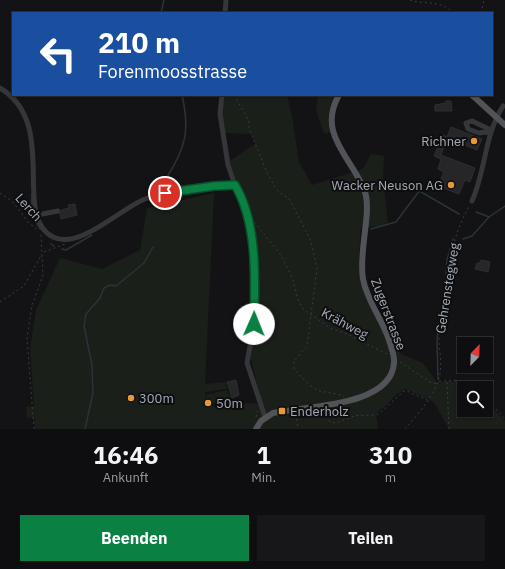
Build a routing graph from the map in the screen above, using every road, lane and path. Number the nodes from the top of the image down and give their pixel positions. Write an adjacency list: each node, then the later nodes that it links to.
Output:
1 (226, 0): 7 (street)
2 (410, 0): 5 (path)
3 (438, 0): 5 (path)
4 (484, 0): 9 (path)
5 (424, 1)
6 (445, 2): 8 (path)
7 (225, 12)
8 (451, 12)
9 (481, 12)
10 (0, 88): 23 (street)
11 (222, 96): 18 (street)
12 (235, 96): 28 (path)
13 (339, 96): 29 (main road, Zugerstrasse)
14 (473, 96): 16 (main road)
15 (503, 106): 16 (street)
16 (495, 118): 17 (main road); 20 (street)
17 (505, 126)
18 (235, 185): 22 (street); 24 (street)
19 (0, 193): 24 (path, Lerch)
20 (472, 201): 30 (path, Gehrenstegweg)
21 (58, 211): 23 (street)
22 (246, 212): 28 (path, Krähweg); 39 (street)
23 (36, 215): 24 (street)
24 (42, 231): 26 (path)
25 (66, 244): 26 (path)
26 (43, 252): 27 (path); 41 (path)
27 (0, 302)
28 (310, 313): 29 (path, Krähweg); 35 (path)
29 (394, 359): 33 (path, Krähweg); 35 (main road, Zugerstrasse)
30 (438, 381): 32 (path); 33 (path, Gehrenstegweg)
31 (468, 381): 32 (path)
32 (447, 382): 45 (path)
33 (437, 384): 34 (path, Gehrenstegweg)
34 (428, 400): 36 (path); 44 (path, Gehrenstegweg)
35 (346, 401): 36 (main road, Zugerstrasse)
36 (321, 405): 38 (main road, Zugerstrasse)
37 (493, 406): 40 (path)
38 (295, 410): 39 (main road, Zugerstrasse); 43 (path)
39 (265, 417): 42 (main road)
40 (505, 419)
41 (34, 429)
42 (256, 429)
43 (298, 429)
44 (405, 429)
45 (449, 429)

